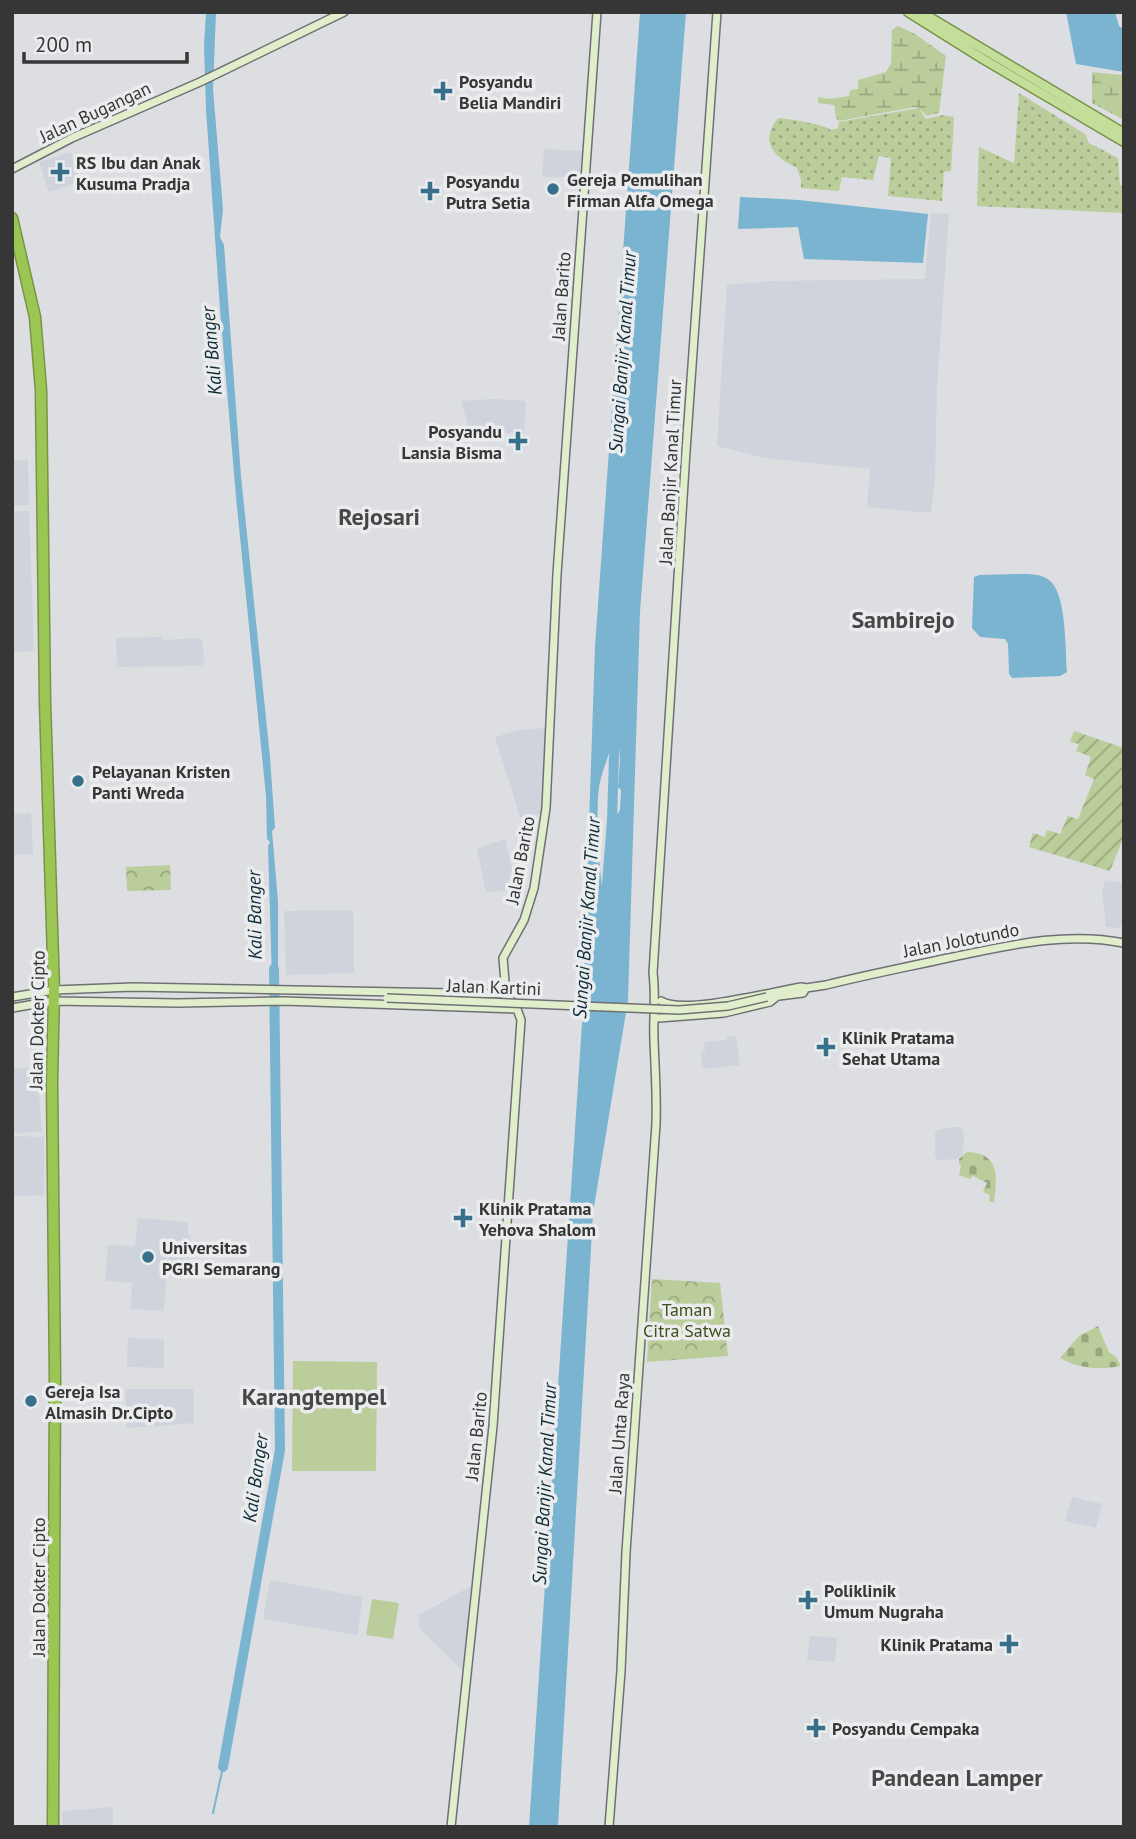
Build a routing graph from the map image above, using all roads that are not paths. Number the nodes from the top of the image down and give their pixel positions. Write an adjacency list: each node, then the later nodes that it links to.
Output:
1 (344, 12): 8 (street, Jalan Bugangan)
2 (597, 12): 13 (street, Jalan Barito)
3 (717, 12): 17 (street, Jalan Banjir Kanal Timur)
4 (908, 12): 7 (main road)
5 (921, 12): 6 (main road)
6 (1124, 133)
7 (1124, 142)
8 (12, 169)
9 (12, 218): 10 (highway, Jalan Dokter Cipto)
10 (14, 233): 14 (highway, Jalan Dokter Cipto)
11 (1124, 943): 15 (street, Jalan Jolotundo)
12 (377, 992): 13 (street, Jalan Kartini); 14 (street, Jalan Kartini); 18 (street)
13 (506, 994): 21 (street)
14 (54, 995): 16 (street, Jalan Kartini); 19 (street, Jalan Kartini); 20 (street, Jalan Kartini); 23 (highway, Jalan Dokter Cipto)
15 (772, 995): 17 (street); 18 (street, Jalan Kartini, bridge); 22 (street)
16 (12, 997)
17 (658, 997): 22 (street, Jalan Unta Raya)
18 (387, 998): 19 (street)
19 (377, 1003): 21 (street, Jalan Kartini)
20 (12, 1008)
21 (517, 1009): 24 (street, Jalan Barito)
22 (657, 1021): 25 (street, Jalan Unta Raya)
23 (53, 1827)
24 (451, 1827)
25 (609, 1827)

